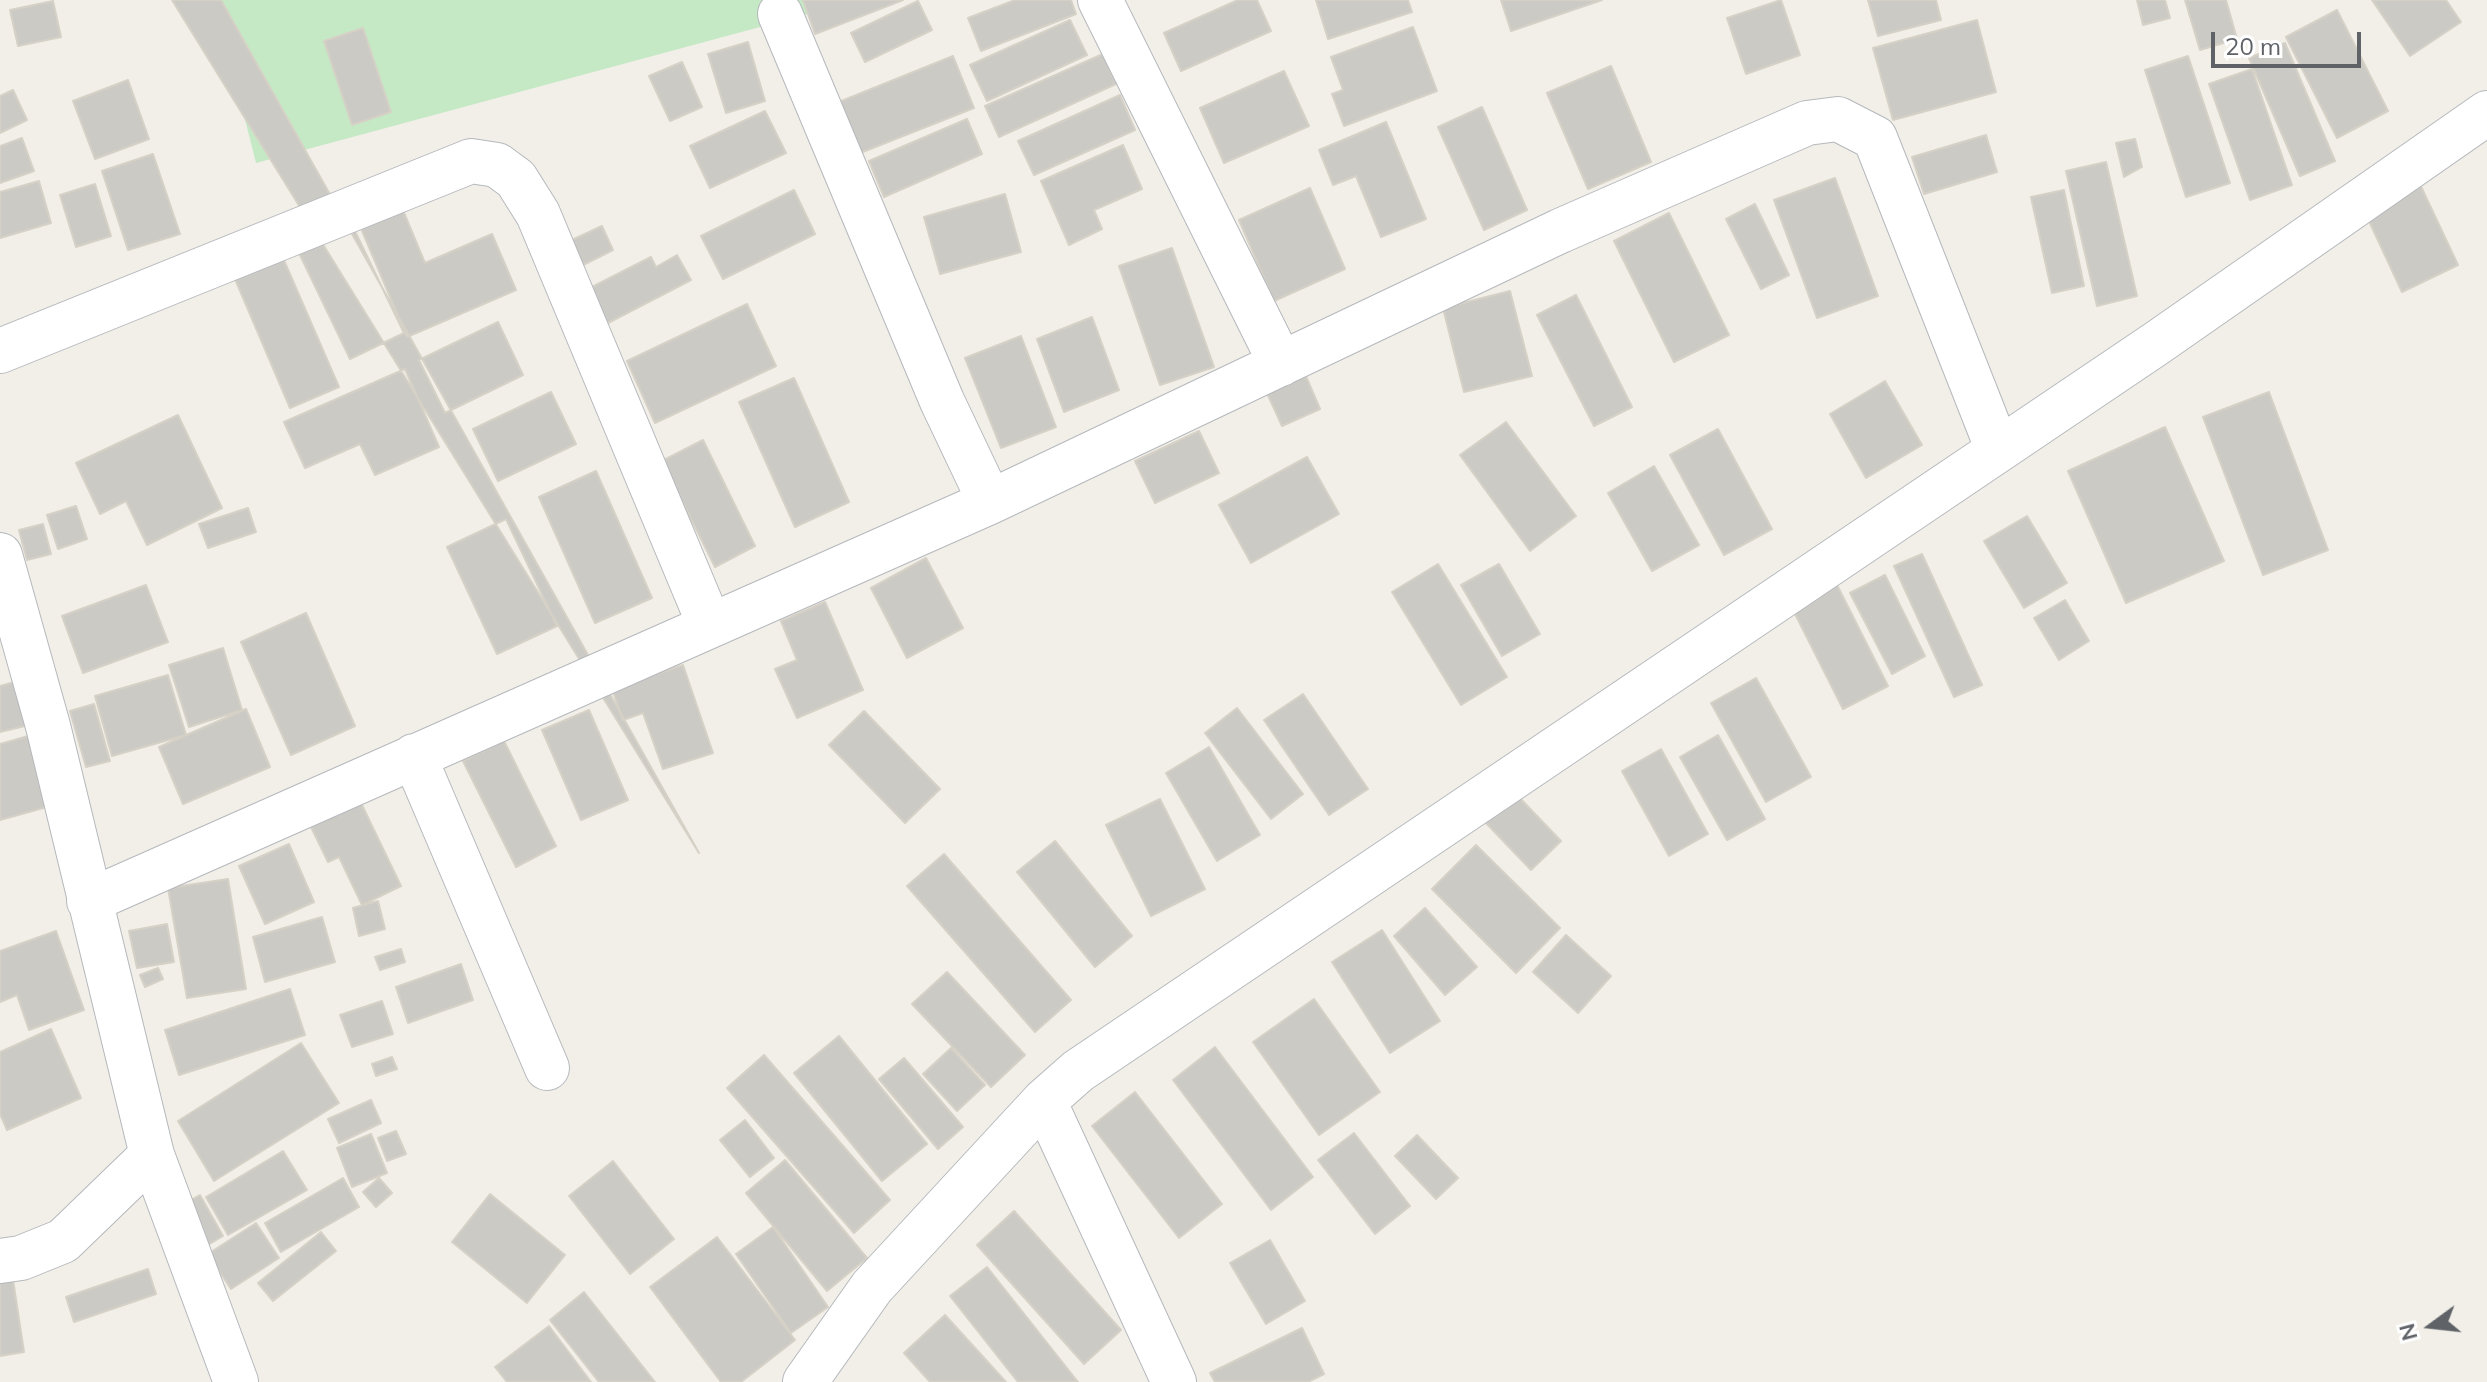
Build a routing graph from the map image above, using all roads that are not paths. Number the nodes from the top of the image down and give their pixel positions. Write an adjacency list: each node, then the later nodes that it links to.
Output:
1 (1100, 0): 5 (street)
2 (780, 14): 7 (street)
3 (2487, 113): 6 (street)
4 (0, 351): 9 (street)
5 (1281, 364): 6 (street); 7 (street)
6 (1998, 450): 13 (street)
7 (990, 502): 9 (street)
8 (0, 555): 11 (street)
9 (710, 626): 10 (street)
10 (414, 756): 11 (street); 12 (street)
11 (89, 901): 14 (street)
12 (547, 1068)
13 (1044, 1101): 17 (street); 18 (street)
14 (152, 1155): 15 (street); 16 (street)
15 (0, 1261)
16 (236, 1382)
17 (805, 1382)
18 (1174, 1382)

